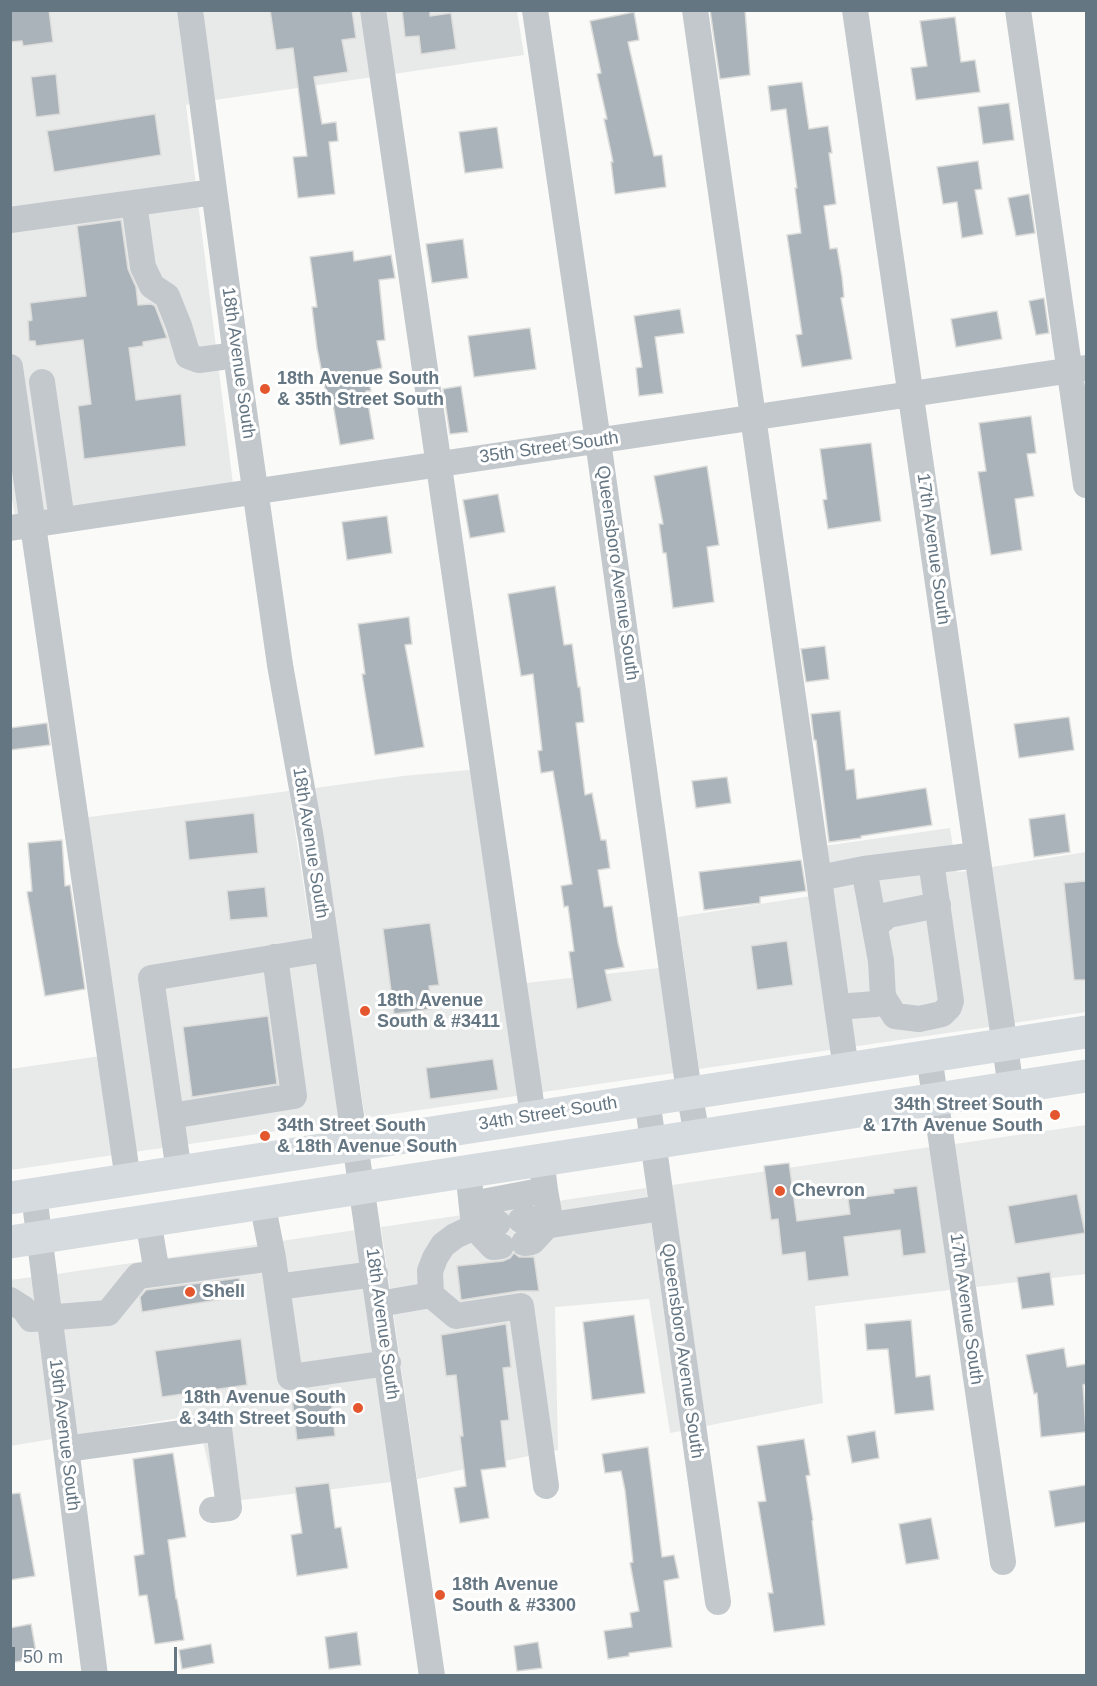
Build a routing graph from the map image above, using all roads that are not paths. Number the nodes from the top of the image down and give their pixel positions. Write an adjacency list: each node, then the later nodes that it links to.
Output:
1 (190, 10): 7 (street, 18th Avenue South)
2 (373, 10): 17 (street)
3 (535, 10): 16 (street, Queensboro Avenue South)
4 (695, 10): 15 (street)
5 (855, 10): 14 (street, 17th Avenue South)
6 (1018, 10): 12 (street)
7 (214, 192): 8 (street); 10 (street, 18th Avenue South)
8 (134, 203): 9 (street); 10 (street)
9 (10, 220)
10 (236, 355): 19 (street, 18th Avenue South)
11 (10, 367): 21 (street)
12 (1078, 369): 14 (street, 35th Street South); 18 (street)
13 (42, 382): 20 (street)
14 (910, 394): 15 (street, 35th Street South); 22 (street, 17th Avenue South)
15 (754, 418): 16 (street, 35th Street South); 25 (street)
16 (598, 441): 17 (street, 35th Street South); 38 (street, Queensboro Avenue South)
17 (438, 465): 19 (street, 35th Street South); 42 (street)
18 (1086, 485)
19 (256, 492): 20 (street, 35th Street South); 28 (street, 18th Avenue South)
20 (62, 520): 21 (street, 35th Street South)
21 (22, 526): 49 (street)
22 (977, 855): 23 (street); 33 (street, 17th Avenue South)
23 (931, 861): 24 (street); 26 (street)
24 (864, 869): 25 (street); 27 (street)
25 (819, 878): 31 (street)
26 (938, 905): 27 (street); 30 (street)
27 (875, 926): 30 (street)
28 (326, 948): 29 (street); 45 (street, 18th Avenue South)
29 (275, 957): 41 (street); 41 (street)
30 (884, 997): 31 (street)
31 (837, 1007): 35 (street)
32 (1086, 1032): 33 (highway, 34th Street South)
33 (1005, 1044): 34 (highway, 34th Street South); 37 (street, 17th Avenue South)
34 (929, 1056): 35 (highway, 34th Street South); 40 (street, 17th Avenue South)
35 (846, 1069): 38 (highway, 34th Street South)
36 (1086, 1076): 37 (highway)
37 (1011, 1088): 40 (highway)
38 (689, 1092): 39 (highway, 34th Street South); 43 (street, Queensboro Avenue South)
39 (647, 1099): 42 (highway, 34th Street South); 44 (street, Queensboro Avenue South)
40 (936, 1099): 43 (highway); 70 (street, 17th Avenue South)
41 (171, 1116): 47 (street)
42 (533, 1116): 45 (highway, 34th Street South)
43 (697, 1135): 44 (highway)
44 (652, 1142): 48 (highway); 53 (street, Queensboro Avenue South)
45 (356, 1143): 47 (highway, 34th Street South); 50 (street, 18th Avenue South)
46 (468, 1170): 48 (highway); 50 (highway); 56 (street)
47 (179, 1172): 49 (highway, 34th Street South)
48 (543, 1174): 55 (street); 56 (street)
49 (128, 1180): 51 (highway, 34th Street South)
50 (362, 1187): 52 (highway); 60 (street, 18th Avenue South)
51 (22, 1196): 57 (street, 19th Avenue South)
52 (262, 1202): 54 (highway); 58 (street)
53 (662, 1208): 55 (street); 71 (street, Queensboro Avenue South)
54 (148, 1220): 57 (highway); 59 (street)
55 (548, 1226): 56 (street)
56 (498, 1227): 62 (street)
57 (25, 1239): 65 (street, 19th Avenue South)
58 (273, 1258): 59 (street); 61 (street)
59 (157, 1273): 65 (street)
60 (375, 1274): 61 (street); 64 (street, 18th Avenue South)
61 (277, 1287): 66 (street)
62 (431, 1295): 64 (street); 68 (street)
63 (10, 1300): 65 (street)
64 (379, 1304): 66 (street, 18th Avenue South)
65 (50, 1319): 67 (street, 19th Avenue South)
66 (388, 1363): 73 (street, 18th Avenue South)
67 (66, 1449): 69 (street); 72 (street, 19th Avenue South)
68 (546, 1486)
69 (212, 1510)
70 (1003, 1562)
71 (718, 1602)
72 (95, 1676)
73 (432, 1676)

